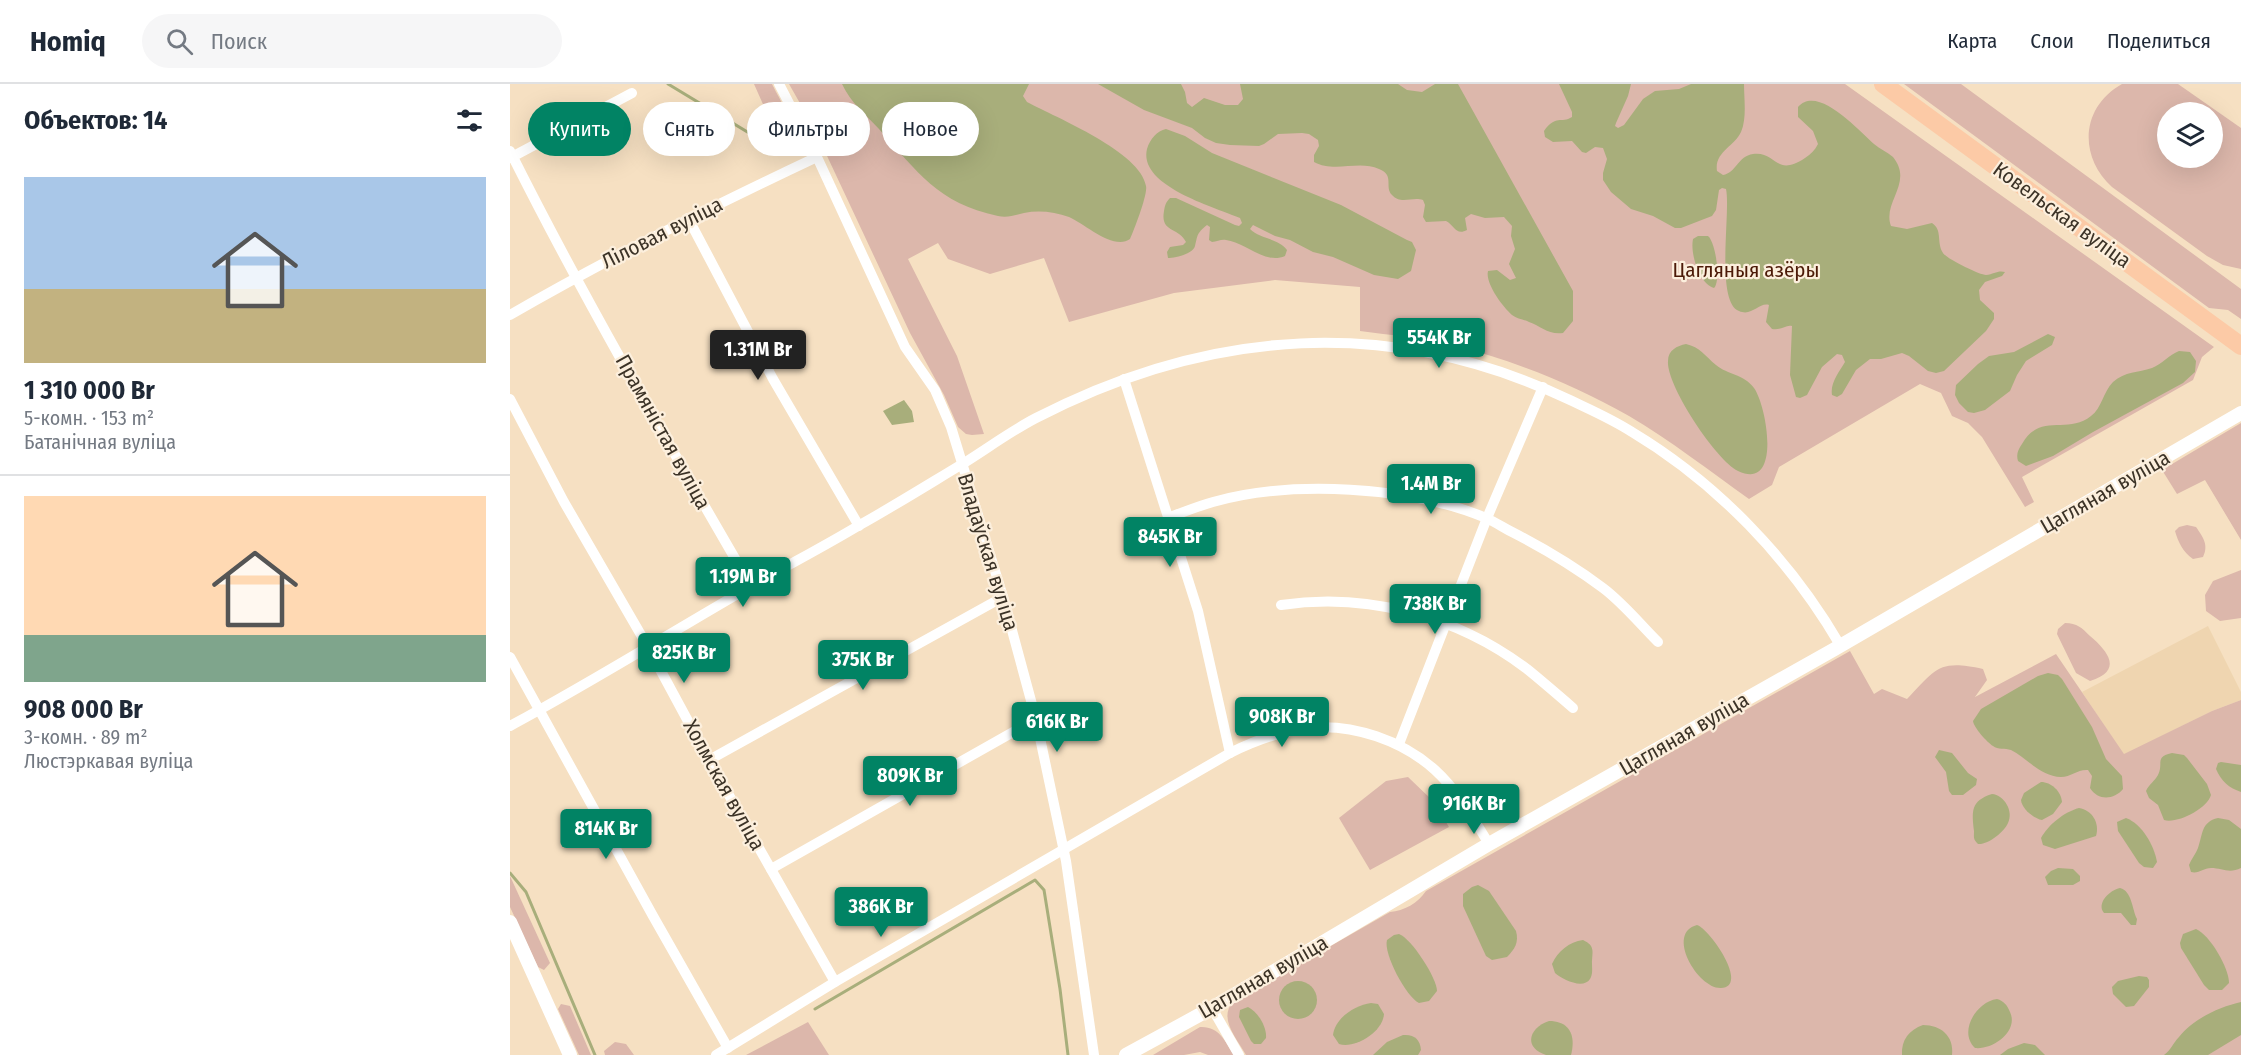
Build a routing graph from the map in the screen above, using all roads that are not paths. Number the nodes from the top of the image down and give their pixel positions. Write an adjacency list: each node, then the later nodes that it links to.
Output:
1 (778, 84): 5 (street, Владаўская вуліца)
2 (1883, 84): 9 (highway, Ковельская вуліца)
3 (632, 93): 4 (street)
4 (511, 155): 7 (street, Прамяністая вуліца)
5 (817, 157): 6 (street, Ліловая вуліца); 14 (street, Владаўская вуліца)
6 (687, 218): 7 (street, Ліловая вуліца); 17 (street)
7 (576, 277): 8 (street, Ліловая вуліца); 18 (street, Прамяністая вуліца)
8 (510, 315)
9 (2241, 346)
10 (1124, 379): 11 (street); 14 (street); 15 (street)
11 (1543, 387): 16 (street); 23 (street)
12 (510, 399): 24 (street, Холмская вуліца)
13 (2241, 413): 23 (street, Цагляная вуліца)
14 (962, 464): 17 (street); 19 (street, Владаўская вуліца)
15 (1170, 517): 16 (street); 31 (street)
16 (1487, 518): 21 (street); 22 (street)
17 (859, 526): 18 (street)
18 (751, 586): 24 (street)
19 (1003, 597): 28 (street, Владаўская вуліца); 32 (street)
20 (1281, 605): 21 (street)
21 (1446, 624): 26 (street); 30 (street)
22 (1658, 642)
23 (1840, 645): 33 (street, Цагляная вуліца)
24 (648, 647): 27 (street); 32 (street, Холмская вуліца)
25 (510, 657): 27 (street)
26 (1573, 708)
27 (540, 710): 29 (street); 39 (street)
28 (1035, 719): 34 (street, Владаўская вуліца); 35 (street)
29 (510, 726)
30 (1399, 744): 31 (street); 33 (street)
31 (1230, 753): 34 (street)
32 (708, 760): 35 (street, Холмская вуліца)
33 (1489, 844): 38 (street, Цагляная вуліца)
34 (1063, 849): 37 (street); 42 (street, Владаўская вуліца)
35 (771, 869): 37 (street, Холмская вуліца)
36 (510, 922): 40 (street)
37 (835, 982): 39 (street)
38 (1212, 1008): 43 (street, Цагляная вуліца); 44 (street)
39 (728, 1048): 41 (street)
40 (570, 1055)
41 (716, 1055)
42 (1094, 1055)
43 (1126, 1055)
44 (1239, 1055)

